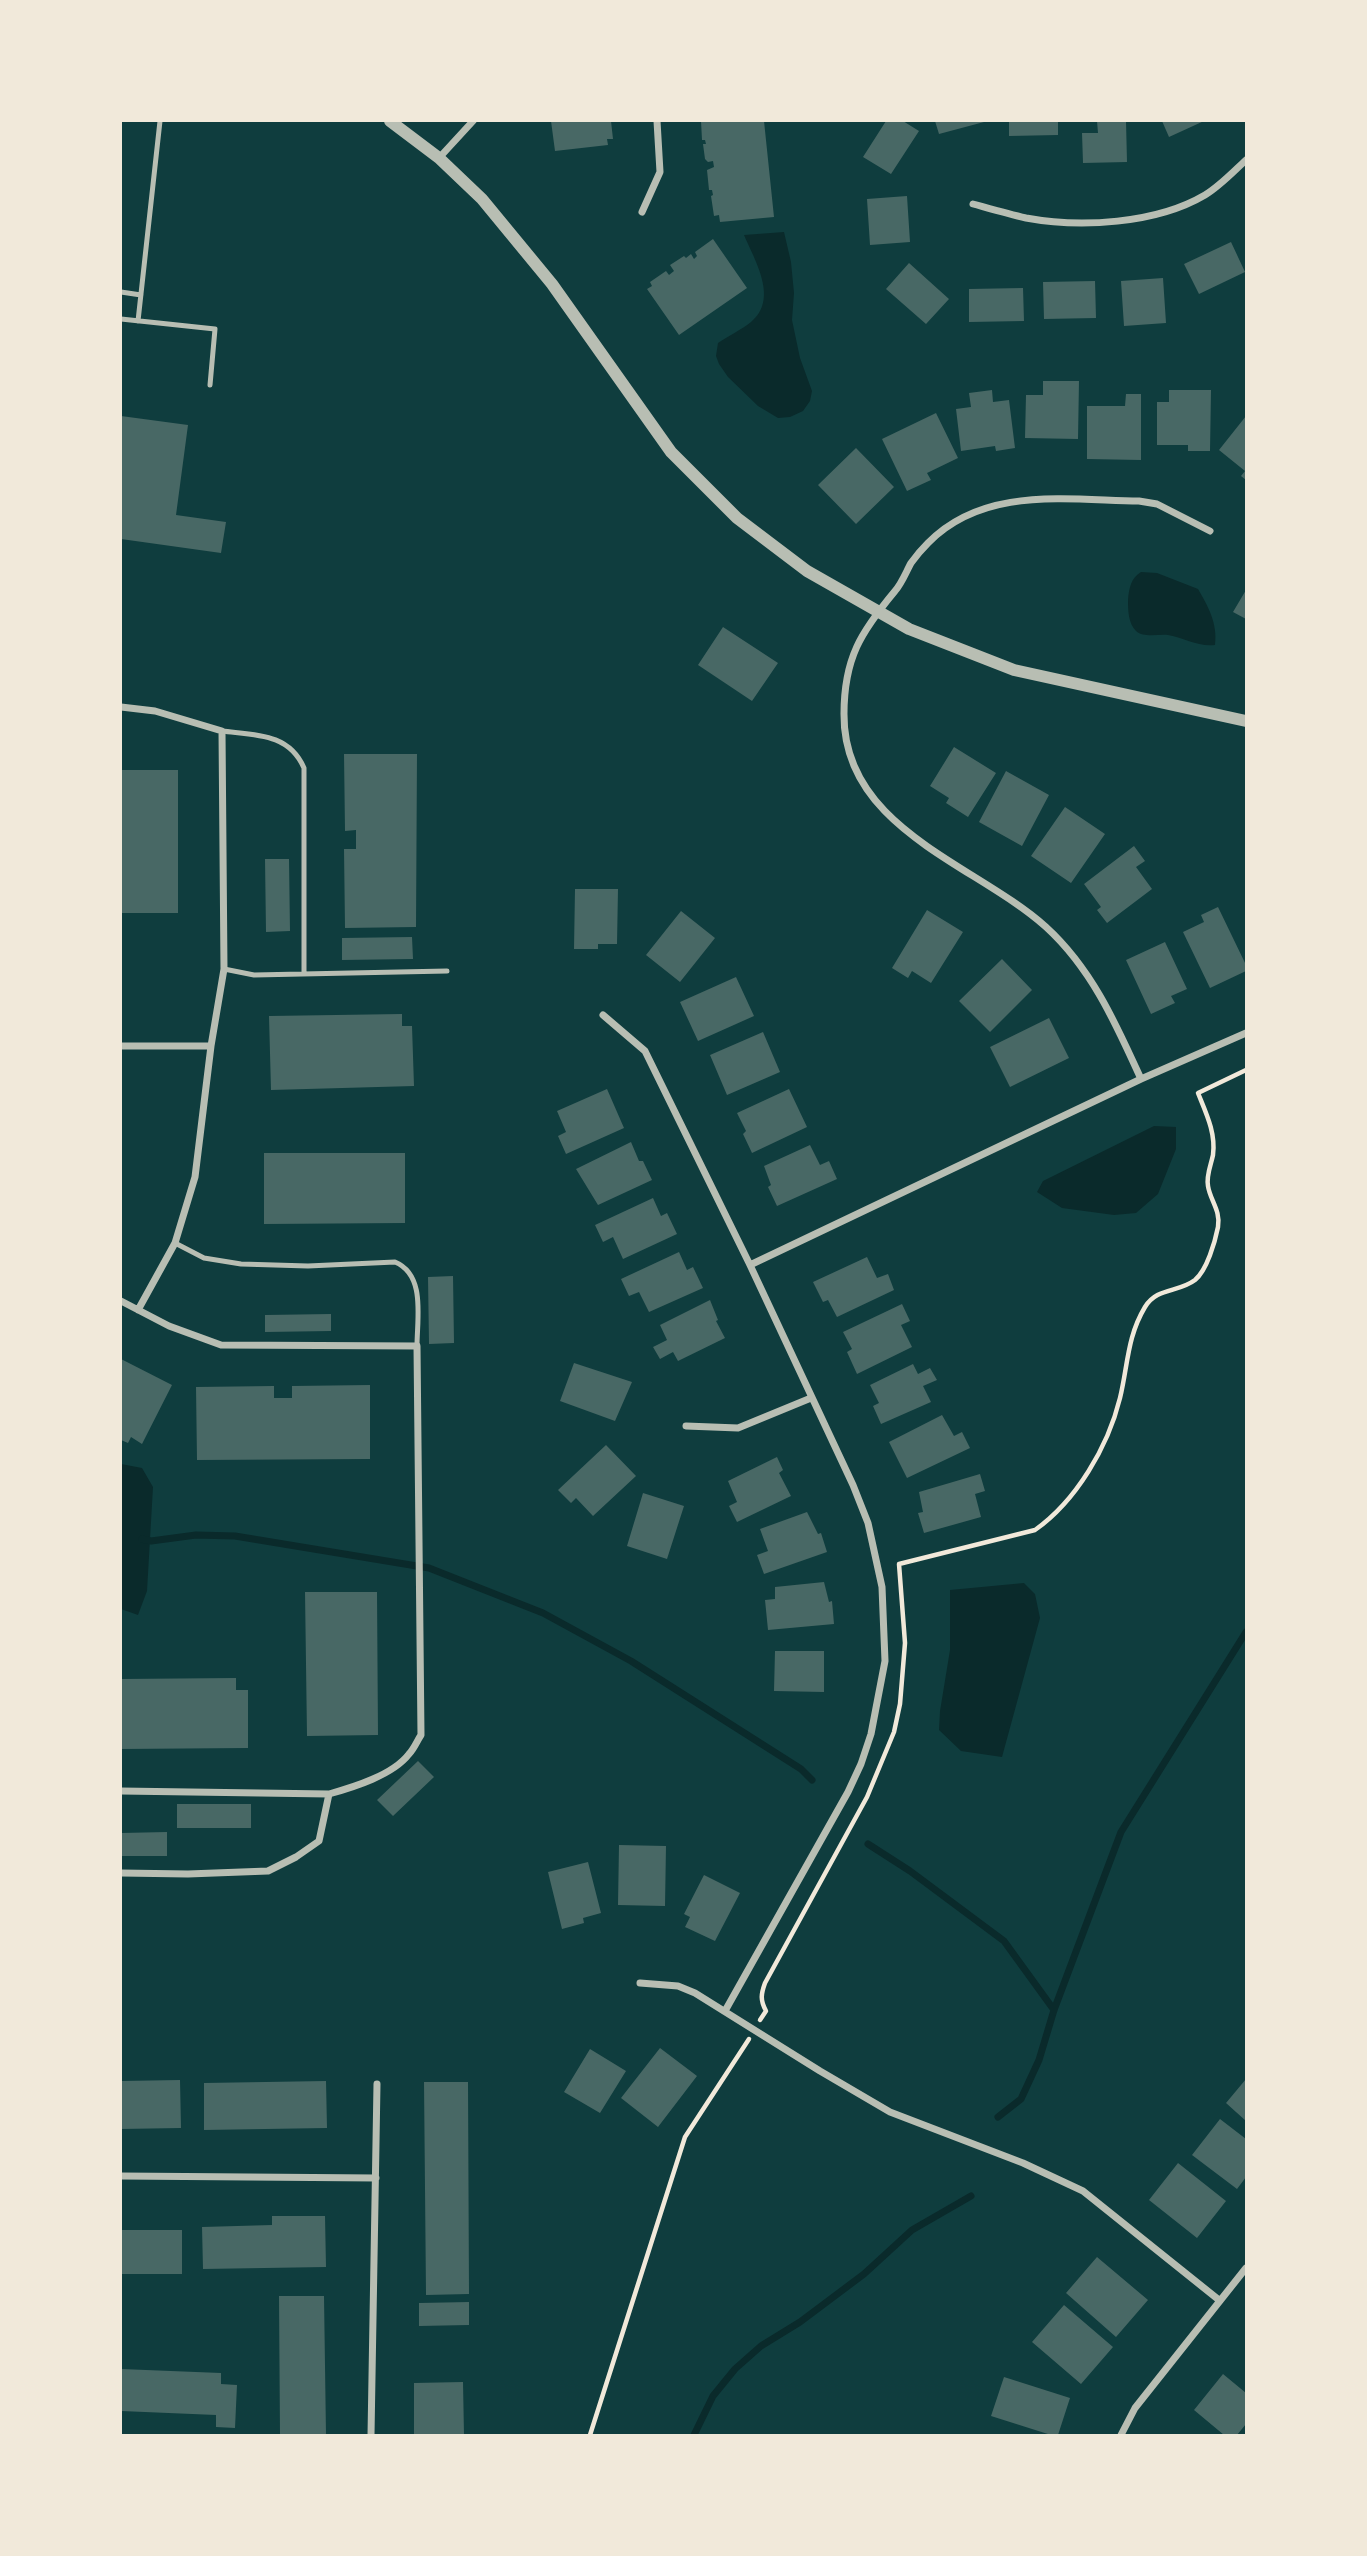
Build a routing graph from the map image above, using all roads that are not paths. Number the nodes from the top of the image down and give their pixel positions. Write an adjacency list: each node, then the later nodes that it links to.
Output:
1 (160, 121): 10 (lane)
2 (390, 121): 5 (street)
3 (473, 121): 5 (street)
4 (657, 121): 8 (street)
5 (439, 158): 15 (street)
6 (1246, 160): 7 (street)
7 (973, 204)
8 (642, 212)
9 (121, 292): 10 (lane)
10 (141, 295): 12 (lane)
11 (121, 319): 12 (lane)
12 (138, 321): 13 (lane)
13 (210, 385)
14 (1210, 531): 15 (street)
15 (877, 612): 17 (street); 26 (street)
16 (121, 707): 18 (street)
17 (1246, 721)
18 (222, 731): 19 (street); 21 (lane)
19 (224, 969): 21 (lane); 25 (street)
20 (447, 971): 21 (lane)
21 (304, 974)
22 (603, 1015): 28 (street)
23 (1246, 1033): 26 (street)
24 (121, 1046): 25 (street)
25 (211, 1046): 27 (street)
26 (1140, 1079): 28 (street)
27 (175, 1243): 30 (street); 31 (lane)
28 (750, 1265): 32 (street)
29 (121, 1301): 30 (street)
30 (138, 1310): 31 (street)
31 (417, 1346): 35 (street)
32 (811, 1398): 33 (street); 38 (street)
33 (686, 1426)
34 (121, 1791): 35 (street)
35 (329, 1794): 36 (street)
36 (121, 1873)
37 (640, 1983): 38 (street)
38 (725, 2011): 43 (street)
39 (377, 2084): 41 (street)
40 (121, 2176): 41 (street)
41 (376, 2178): 44 (street)
42 (1246, 2267): 43 (street)
43 (1219, 2300): 45 (street)
44 (371, 2435)
45 (1121, 2435)

